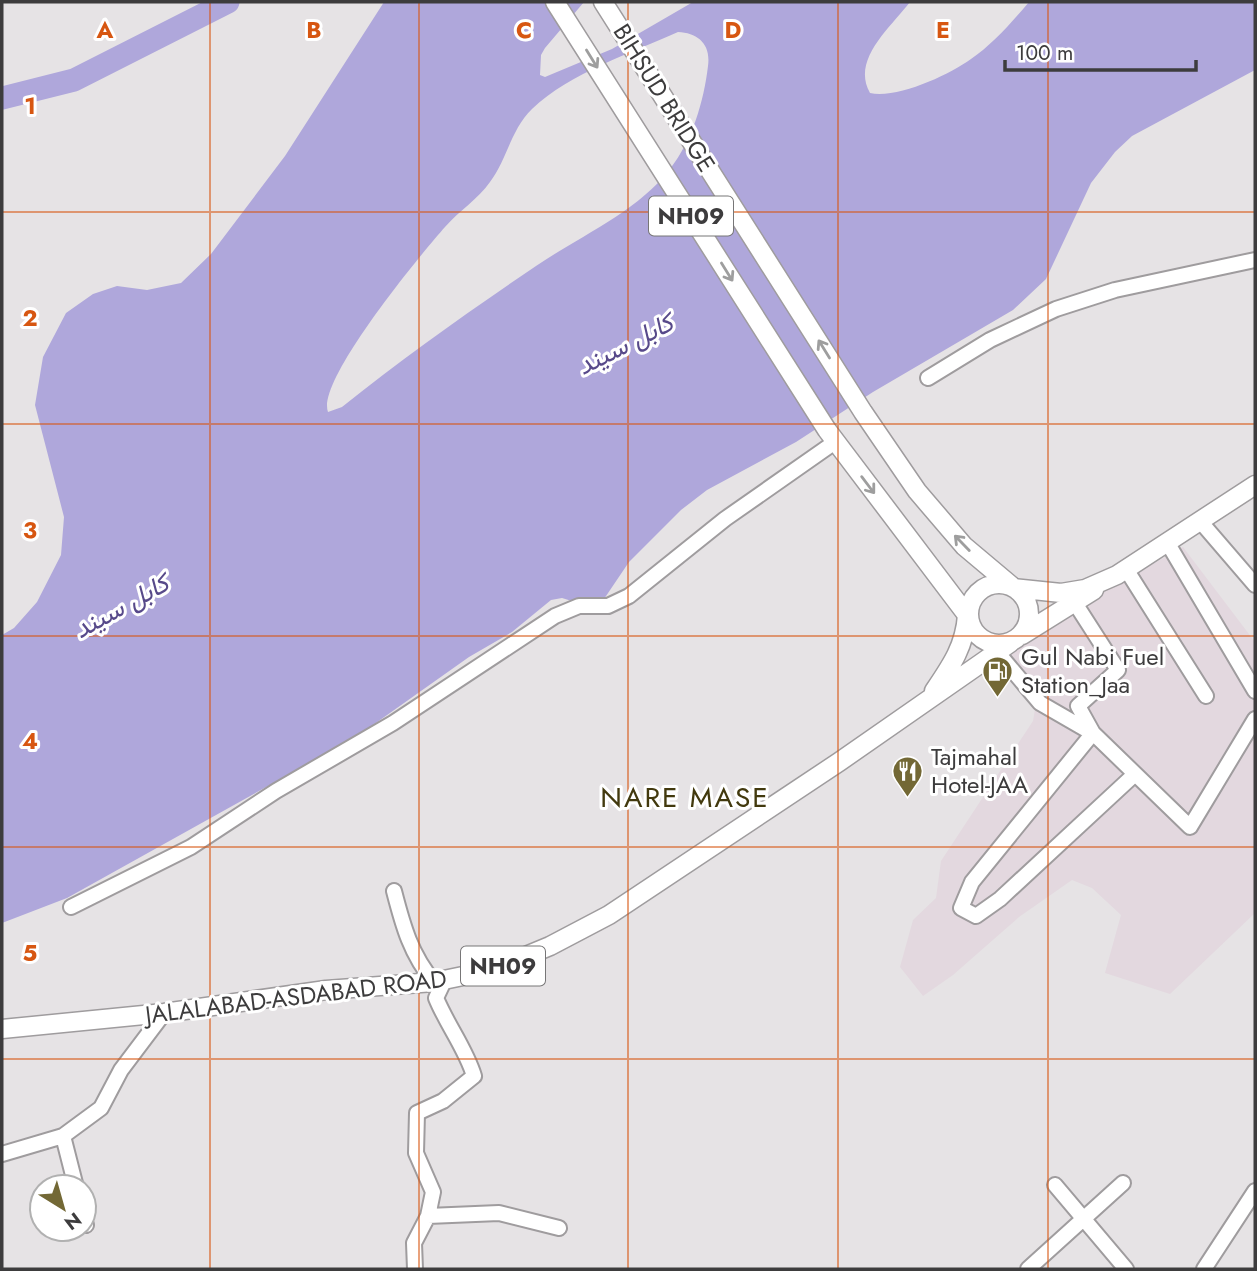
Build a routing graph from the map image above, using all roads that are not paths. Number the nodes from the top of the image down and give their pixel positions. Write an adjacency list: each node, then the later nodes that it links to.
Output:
1 (555, 2): 5 (main road, NH09, one-way to 5)
2 (603, 2): 11 (main road, BIHSUD BRIDGE / NH09, one-way to 2)
3 (1255, 260): 4 (street)
4 (928, 378)
5 (831, 436): 13 (main road, NH09, one-way to 13); 22 (street)
6 (1255, 485): 7 (main road)
7 (1200, 521): 8 (main road); 10 (street)
8 (1167, 541): 9 (main road); 15 (street)
9 (1121, 572): 11 (main road); 12 (main road); 16 (street)
10 (1255, 585)
11 (1014, 588): 13 (main road, NH09); 14 (main road, NH09)
12 (1075, 603): 14 (main road); 19 (street)
13 (967, 615): 14 (main road, NH09); 17 (main road, NH09)
14 (1010, 644): 17 (main road, NH09); 19 (street)
15 (1255, 691)
16 (1206, 696)
17 (930, 697): 23 (main road, JALALABAD-ASDABAD ROAD / NH09)
18 (1255, 719): 20 (street)
19 (1093, 733): 20 (street); 20 (street)
20 (1135, 774)
21 (394, 891): 23 (street)
22 (71, 906)
23 (439, 981): 24 (main road, JALALABAD-ASDABAD ROAD / NH09); 32 (street)
24 (164, 1013): 25 (main road, JALALABAD-ASDABAD ROAD / NH09); 26 (street)
25 (2, 1029)
26 (63, 1136): 27 (street); 28 (street)
27 (2, 1154)
28 (72, 1173)
29 (1123, 1183): 33 (street)
30 (1055, 1185): 33 (street)
31 (1255, 1191): 38 (street)
32 (428, 1216): 34 (street); 35 (street)
33 (1082, 1220): 36 (street); 37 (street)
34 (559, 1228)
35 (415, 1269)
36 (1028, 1269)
37 (1126, 1269)
38 (1203, 1269)

